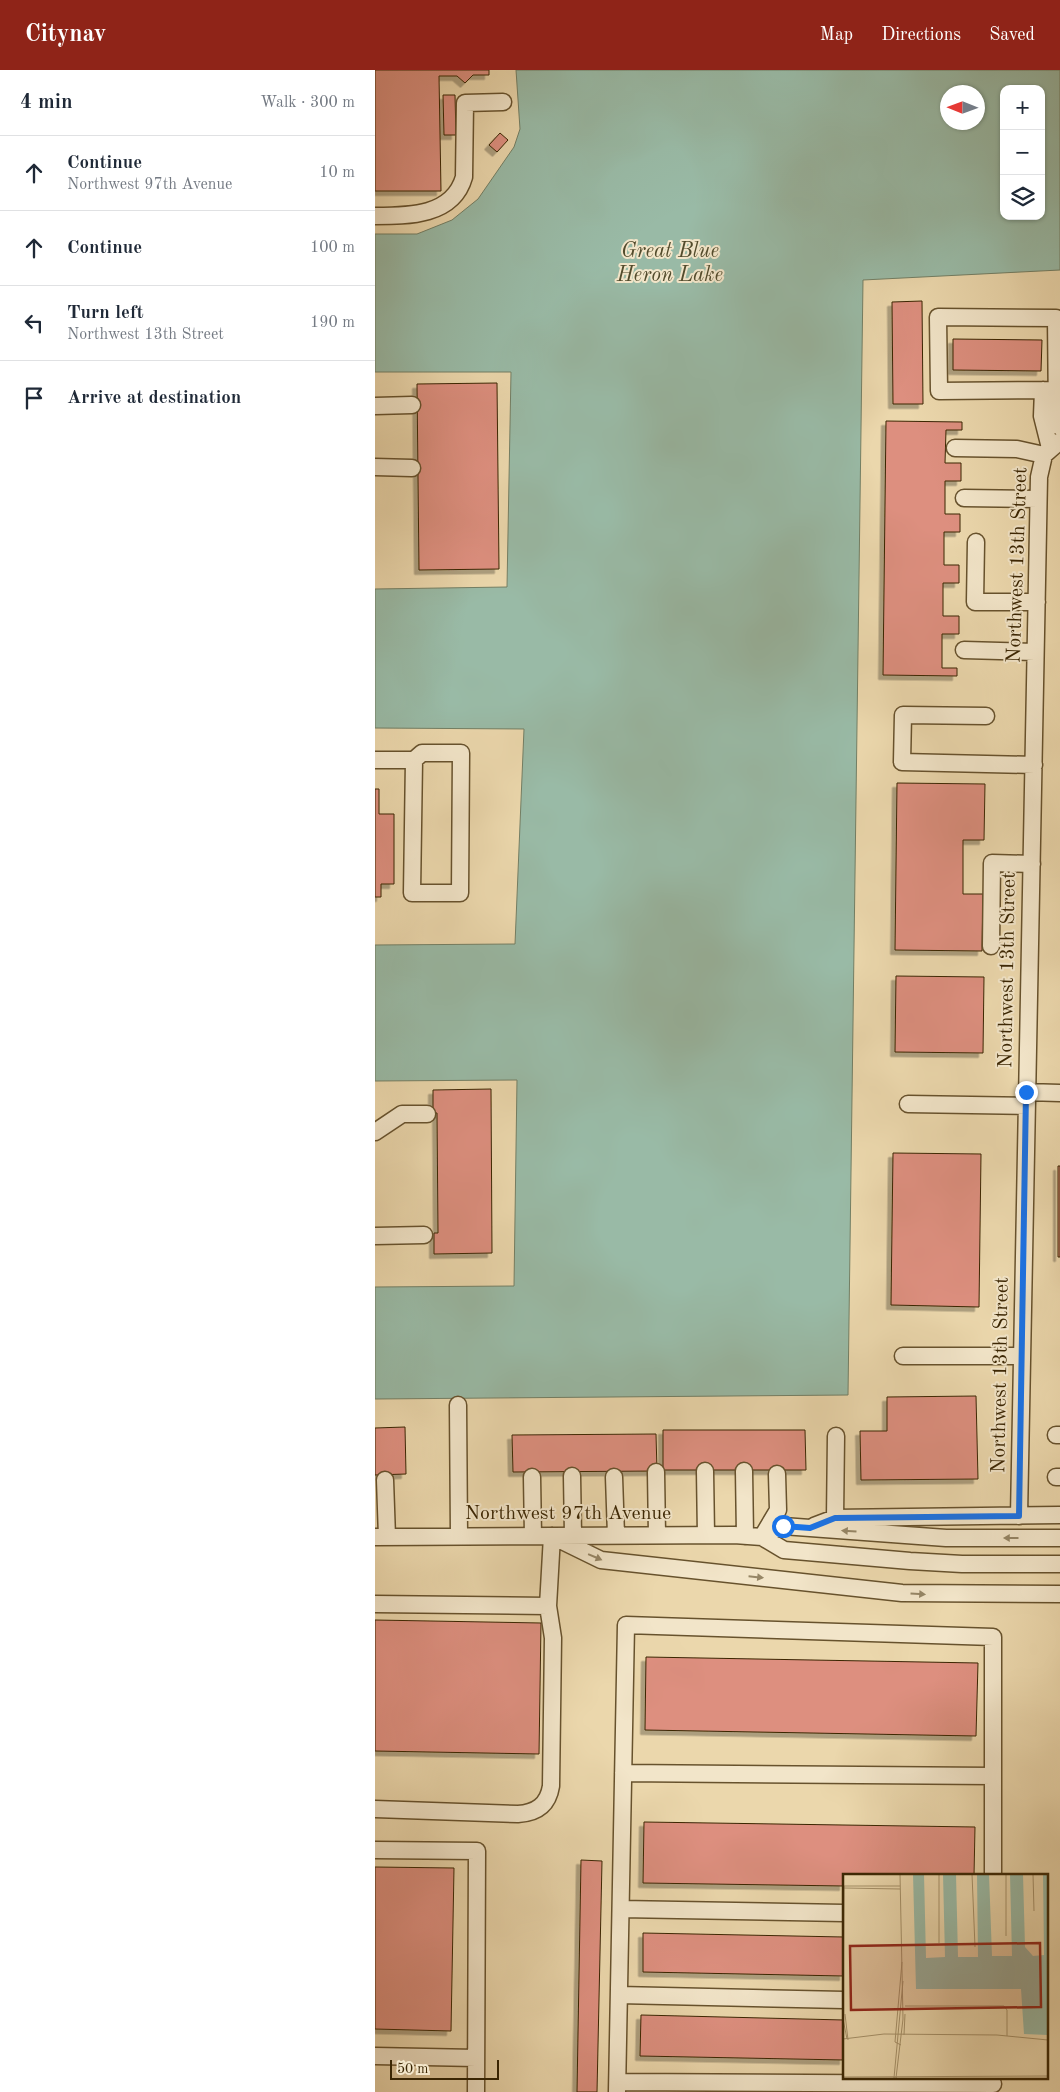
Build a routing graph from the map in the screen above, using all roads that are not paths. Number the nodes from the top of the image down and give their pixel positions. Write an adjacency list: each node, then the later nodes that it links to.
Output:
1 (503, 102): 2 (street)
2 (375, 216)
3 (1050, 390): 3 (street); 6 (street); 8 (street)
4 (412, 405): 5 (street)
5 (375, 406)
6 (1060, 427)
7 (955, 448): 8 (street)
8 (1051, 448): 12 (street, Northwest 13th Street)
9 (375, 467): 10 (street)
10 (412, 468)
11 (964, 498): 12 (street)
12 (1038, 499): 14 (street, Northwest 13th Street)
13 (976, 542): 14 (street)
14 (1037, 602): 16 (street, Northwest 13th Street)
15 (964, 650): 16 (street)
16 (1035, 652): 20 (street, Northwest 13th Street)
17 (986, 716): 20 (street)
18 (375, 760): 19 (street)
19 (414, 760): 19 (street)
20 (1034, 765): 21 (street, Northwest 13th Street)
21 (1032, 864): 22 (street); 24 (street, Northwest 13th Street)
22 (991, 946)
23 (1060, 1093): 24 (street)
24 (1026, 1099): 25 (street); 31 (street, Northwest 13th Street)
25 (908, 1104)
26 (427, 1114): 27 (street)
27 (375, 1132)
28 (424, 1235): 29 (street)
29 (375, 1236)
30 (903, 1356): 31 (street)
31 (1023, 1356): 42 (street, Northwest 13th Street)
32 (458, 1405): 49 (street)
33 (836, 1436): 44 (street)
34 (705, 1471): 46 (street)
35 (744, 1471): 53 (street)
36 (656, 1472): 48 (street)
37 (777, 1474): 55 (street)
38 (572, 1476): 52 (street)
39 (614, 1477): 47 (street)
40 (532, 1478): 50 (street)
41 (385, 1480): 54 (street)
42 (1019, 1516): 43 (street); 44 (street)
43 (1060, 1516)
44 (835, 1518): 45 (street)
45 (810, 1528): 55 (street, Northwest 97th Avenue); 56 (street, Northwest 97th Avenue, one-way to 45)
46 (706, 1534): 48 (street, Northwest 97th Avenue); 53 (street, Northwest 97th Avenue)
47 (616, 1535): 48 (street, Northwest 97th Avenue); 52 (street, Northwest 97th Avenue)
48 (657, 1535)
49 (459, 1536): 50 (street, Northwest 97th Avenue); 54 (street, Northwest 97th Avenue)
50 (533, 1536): 51 (street, Northwest 97th Avenue)
51 (551, 1536): 52 (street, Northwest 97th Avenue); 58 (street, one-way to 58); 60 (street)
52 (573, 1536)
53 (745, 1536): 55 (street, Northwest 97th Avenue)
54 (381, 1537)
55 (762, 1537): 57 (street, Northwest 97th Avenue)
56 (1060, 1538)
57 (1060, 1564)
58 (1060, 1594)
59 (375, 1604): 60 (street)
60 (548, 1606): 63 (street)
61 (623, 1773): 62 (street); 62 (street); 66 (street)
62 (993, 1776): 65 (street)
63 (375, 1809)
64 (375, 1850): 71 (street)
65 (993, 1874)
66 (621, 1909): 67 (street); 68 (street)
67 (843, 1913)
68 (619, 1994): 69 (street); 73 (street)
69 (843, 2000)
70 (375, 2056): 71 (street)
71 (476, 2058): 74 (street)
72 (993, 2085): 73 (street)
73 (617, 2087)
74 (476, 2092)

